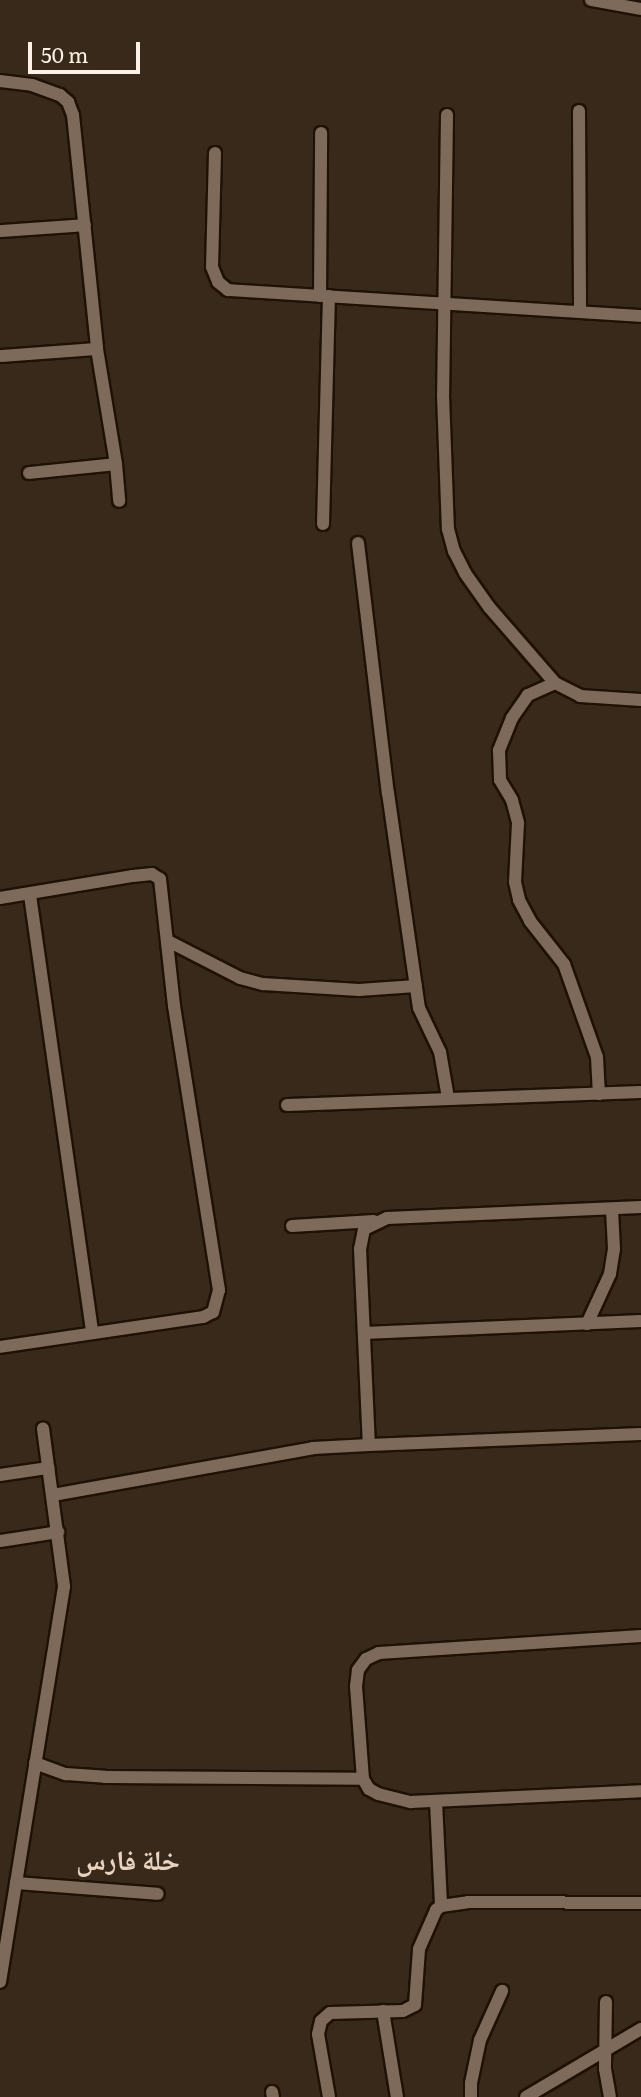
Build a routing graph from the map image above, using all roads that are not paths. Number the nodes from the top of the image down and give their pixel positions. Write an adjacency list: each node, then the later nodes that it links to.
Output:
1 (591, 0): 2 (street)
2 (641, 9)
3 (0, 81): 8 (street)
4 (579, 111): 12 (street)
5 (447, 115): 11 (street)
6 (321, 133): 10 (street)
7 (215, 153): 10 (street)
8 (85, 225): 9 (street); 14 (street)
9 (0, 232)
10 (325, 296): 11 (street); 19 (street)
11 (445, 303): 12 (street); 21 (street)
12 (580, 312): 13 (street)
13 (641, 316)
14 (97, 349): 15 (street); 16 (street)
15 (1, 356)
16 (116, 464): 17 (street); 18 (street)
17 (29, 473)
18 (119, 501)
19 (323, 524)
20 (358, 544): 26 (street)
21 (555, 682): 22 (street); 28 (street)
22 (641, 700)
23 (30, 895): 24 (street); 25 (street); 37 (street)
24 (0, 898)
25 (168, 941): 26 (street); 37 (street)
26 (416, 986): 29 (street)
27 (641, 1092): 28 (street)
28 (599, 1094): 29 (street)
29 (449, 1098): 30 (street)
30 (287, 1105)
31 (641, 1207): 32 (street)
32 (612, 1209): 33 (street); 36 (street)
33 (378, 1221): 34 (street); 38 (street)
34 (292, 1226)
35 (641, 1321): 36 (street)
36 (587, 1324): 38 (street)
37 (92, 1333): 39 (street)
38 (364, 1333): 42 (street)
39 (0, 1347)
40 (43, 1428): 43 (street)
41 (641, 1434): 42 (street)
42 (369, 1445): 45 (street)
43 (48, 1468): 44 (street); 45 (street)
44 (0, 1475)
45 (53, 1495): 46 (street)
46 (58, 1532): 47 (street); 49 (street)
47 (0, 1541)
48 (641, 1636): 50 (street)
49 (35, 1763): 50 (street); 53 (street)
50 (363, 1779): 52 (street)
51 (641, 1791): 52 (street)
52 (436, 1802): 56 (street)
53 (16, 1883): 54 (street); 57 (street)
54 (158, 1894)
55 (641, 1903): 56 (street)
56 (441, 1906): 60 (street)
57 (0, 1982)
58 (502, 1991): 65 (street)
59 (606, 2002): 62 (street)
60 (383, 2011): 63 (street); 64 (street)
61 (641, 2029): 62 (street)
62 (605, 2052): 66 (street); 67 (street)
63 (329, 2097)
64 (397, 2097)
65 (471, 2097)
66 (526, 2097)
67 (610, 2097)

